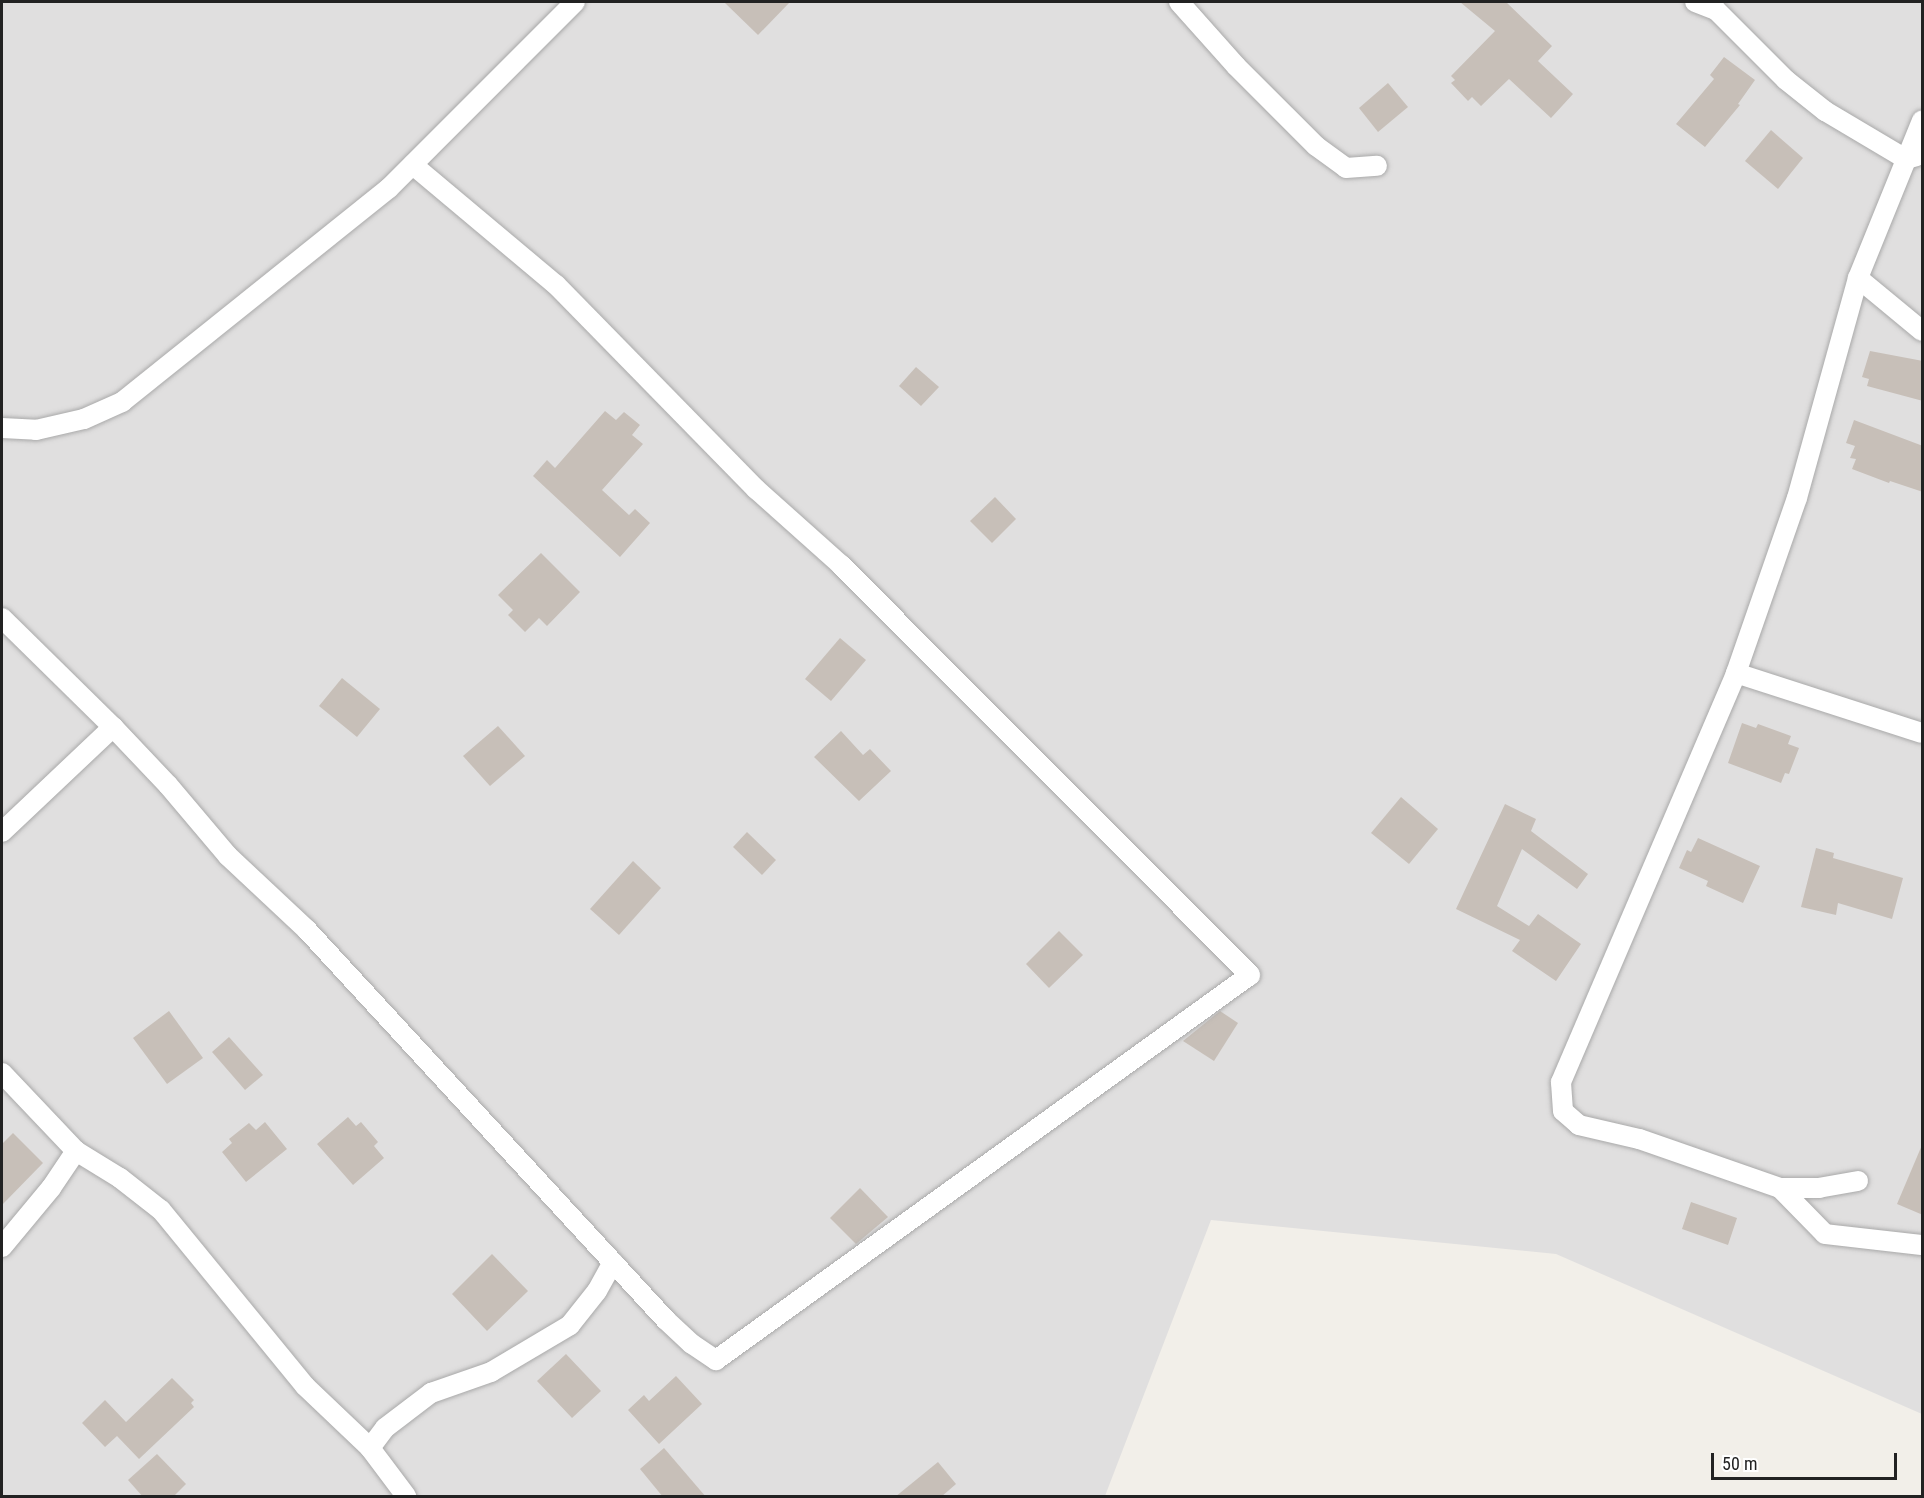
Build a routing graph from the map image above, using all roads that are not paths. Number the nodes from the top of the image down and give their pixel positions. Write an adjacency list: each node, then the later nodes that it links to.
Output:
1 (575, 2): 6 (street)
2 (1179, 2): 7 (street)
3 (1695, 2): 5 (street)
4 (1923, 120): 5 (street)
5 (1914, 157): 8 (street)
6 (412, 165): 10 (street); 22 (street)
7 (1377, 166)
8 (1858, 278): 9 (street); 12 (street)
9 (1923, 331)
10 (2, 428)
11 (2, 618): 13 (street)
12 (1736, 673): 14 (street); 19 (street)
13 (113, 727): 15 (street); 22 (street)
14 (1923, 733)
15 (2, 832)
16 (2, 1073): 17 (street)
17 (76, 1151): 21 (street); 23 (street)
18 (1858, 1181): 19 (street)
19 (1780, 1188): 20 (street)
20 (1923, 1245)
21 (2, 1247)
22 (613, 1262): 23 (street)
23 (370, 1448): 24 (street)
24 (406, 1497)

